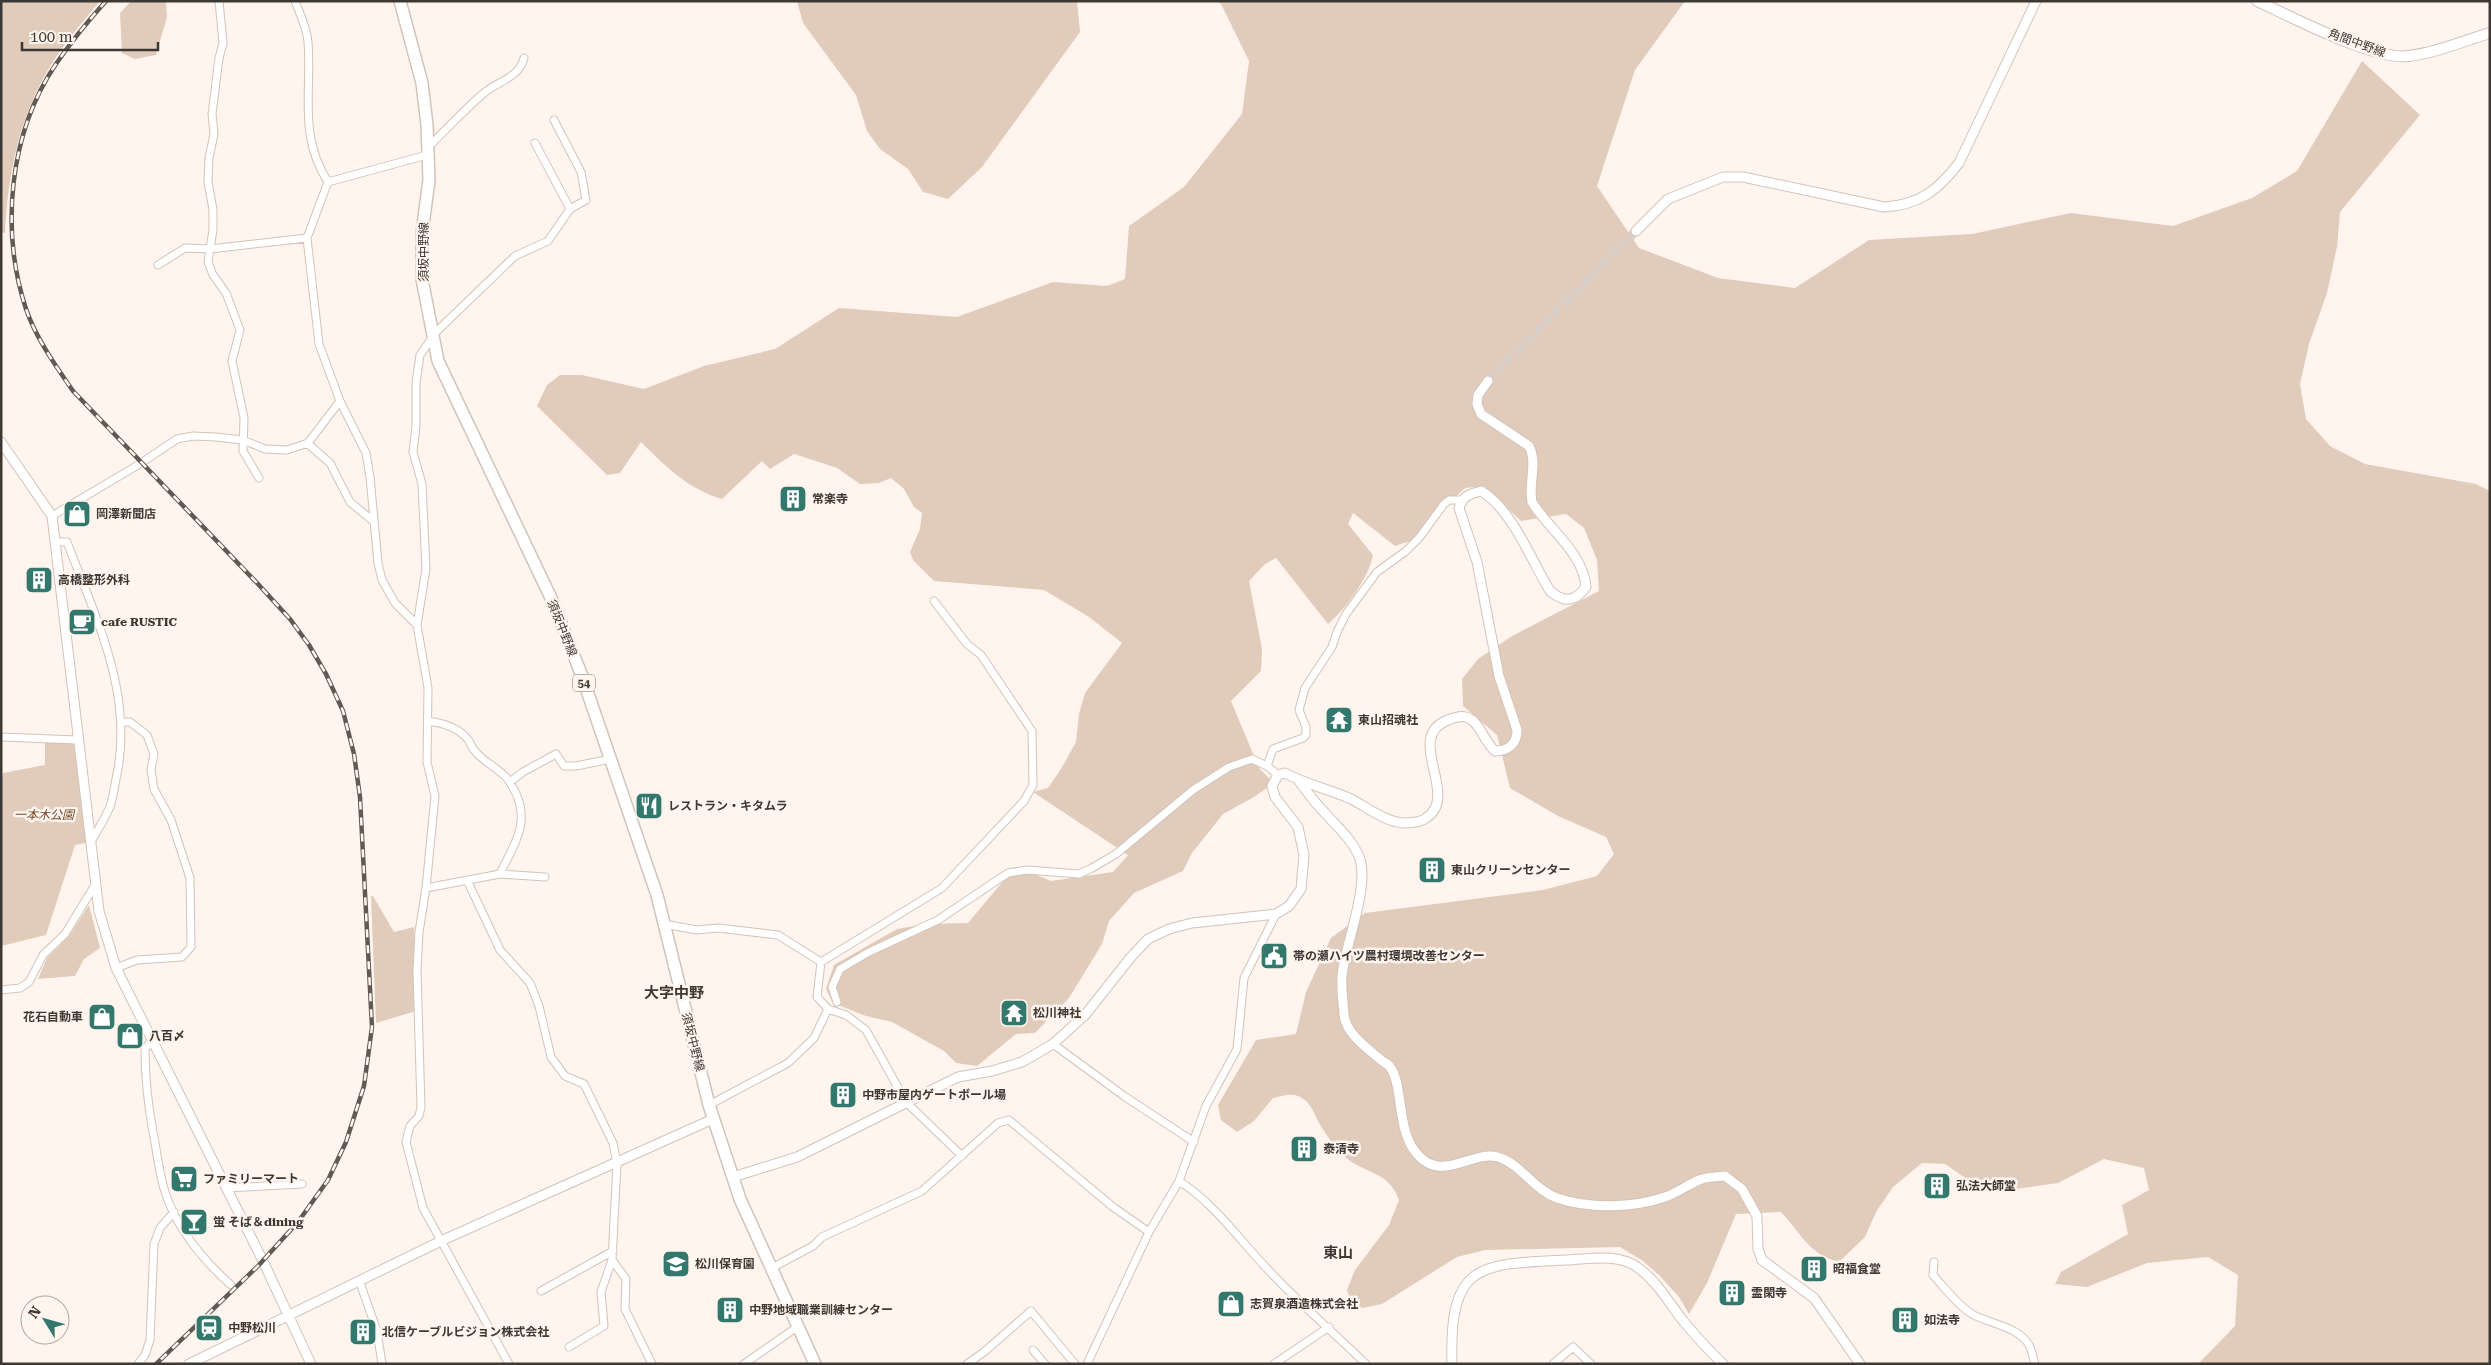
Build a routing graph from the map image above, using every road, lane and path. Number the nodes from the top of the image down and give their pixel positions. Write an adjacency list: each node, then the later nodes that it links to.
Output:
1 (219, 1): 15 (street)
2 (295, 1): 11 (street)
3 (400, 1): 10 (main road, 須坂中野線 / 54)
4 (2036, 1): 13 (street)
5 (2257, 1): 6 (main road, 角間中野線)
6 (2490, 33)
7 (524, 58): 10 (street)
8 (554, 120): 12 (street)
9 (535, 143): 12 (street)
10 (427, 151): 11 (street); 17 (main road, 須坂中野線 / 54)
11 (328, 182): 14 (street)
12 (570, 209): 17 (street)
13 (1636, 231)
14 (307, 238): 15 (street); 19 (street)
15 (210, 249): 16 (street); 20 (street)
16 (158, 265)
17 (432, 338): 29 (street); 34 (main road, 須坂中野線 / 54)
18 (1488, 381): 24 (street)
19 (340, 402): 22 (street); 26 (street)
20 (243, 440): 22 (street); 23 (street); 25 (street)
21 (1, 442): 25 (street)
22 (306, 443): 26 (street)
23 (260, 478)
24 (1462, 500): 35 (street); 37 (street)
25 (52, 516): 27 (street)
26 (373, 521): 29 (street)
27 (56, 542): 31 (street); 33 (street)
28 (934, 601): 47 (street)
29 (418, 625): 30 (street)
30 (428, 721): 38 (street); 44 (street)
31 (122, 722): 39 (street); 48 (street)
32 (1, 737): 33 (street)
33 (77, 740): 39 (street)
34 (610, 759): 38 (street); 46 (main road, 須坂中野線 / 54)
35 (1267, 766): 36 (street); 50 (street)
36 (1278, 775): 37 (street); 45 (street)
37 (1299, 781): 97 (street)
38 (510, 782): 40 (street)
39 (91, 842): 43 (street)
40 (500, 874): 41 (street); 42 (street)
41 (545, 877)
42 (467, 880): 44 (street); 59 (street)
43 (95, 885): 48 (street); 49 (street)
44 (426, 888): 66 (street)
45 (1276, 914): 53 (street); 57 (street)
46 (664, 924): 47 (street); 55 (main road, 須坂中野線 / 54)
47 (822, 962): 51 (street)
48 (116, 968): 52 (street)
49 (1, 990)
50 (837, 1002)
51 (828, 1009): 54 (street); 55 (street)
52 (152, 1040): 63 (street); 64 (street)
53 (1053, 1044): 54 (street); 57 (street)
54 (906, 1102): 58 (street); 60 (street)
55 (710, 1104): 56 (main road, 須坂中野線 / 54)
56 (714, 1119): 59 (street); 60 (main road, 須坂中野線 / 54)
57 (1194, 1142): 61 (street)
58 (962, 1156): 65 (street); 70 (street)
59 (617, 1164): 66 (street); 67 (street)
60 (733, 1177): 70 (main road, 須坂中野線 / 54)
61 (1179, 1181): 65 (street); 76 (street)
62 (302, 1184): 63 (street)
63 (226, 1188): 74 (street)
64 (174, 1212): 72 (street); 79 (street)
65 (1149, 1232): 90 (street)
66 (443, 1240): 71 (street); 83 (street)
67 (613, 1251): 68 (street); 73 (street)
68 (612, 1260): 77 (street); 84 (street)
69 (1934, 1262): 98 (street)
70 (770, 1268): 75 (main road, 須坂中野線 / 54)
71 (359, 1280): 74 (street); 82 (street)
72 (231, 1285)
73 (541, 1291)
74 (287, 1316): 80 (street); 81 (street)
75 (797, 1327): 85 (street); 86 (main road, 須坂中野線 / 54)
76 (1328, 1327): 91 (street); 92 (street)
77 (569, 1347)
78 (1033, 1350): 88 (street)
79 (138, 1364)
80 (189, 1364)
81 (311, 1364)
82 (382, 1364)
83 (508, 1364)
84 (652, 1364)
85 (744, 1364)
86 (815, 1364)
87 (967, 1364): 89 (street)
88 (1044, 1364)
89 (1074, 1364)
90 (1087, 1364)
91 (1274, 1364)
92 (1366, 1364)
93 (1452, 1364): 96 (street)
94 (1553, 1364): 95 (street)
95 (1591, 1364)
96 (1723, 1364)
97 (1860, 1364)
98 (2035, 1364)

